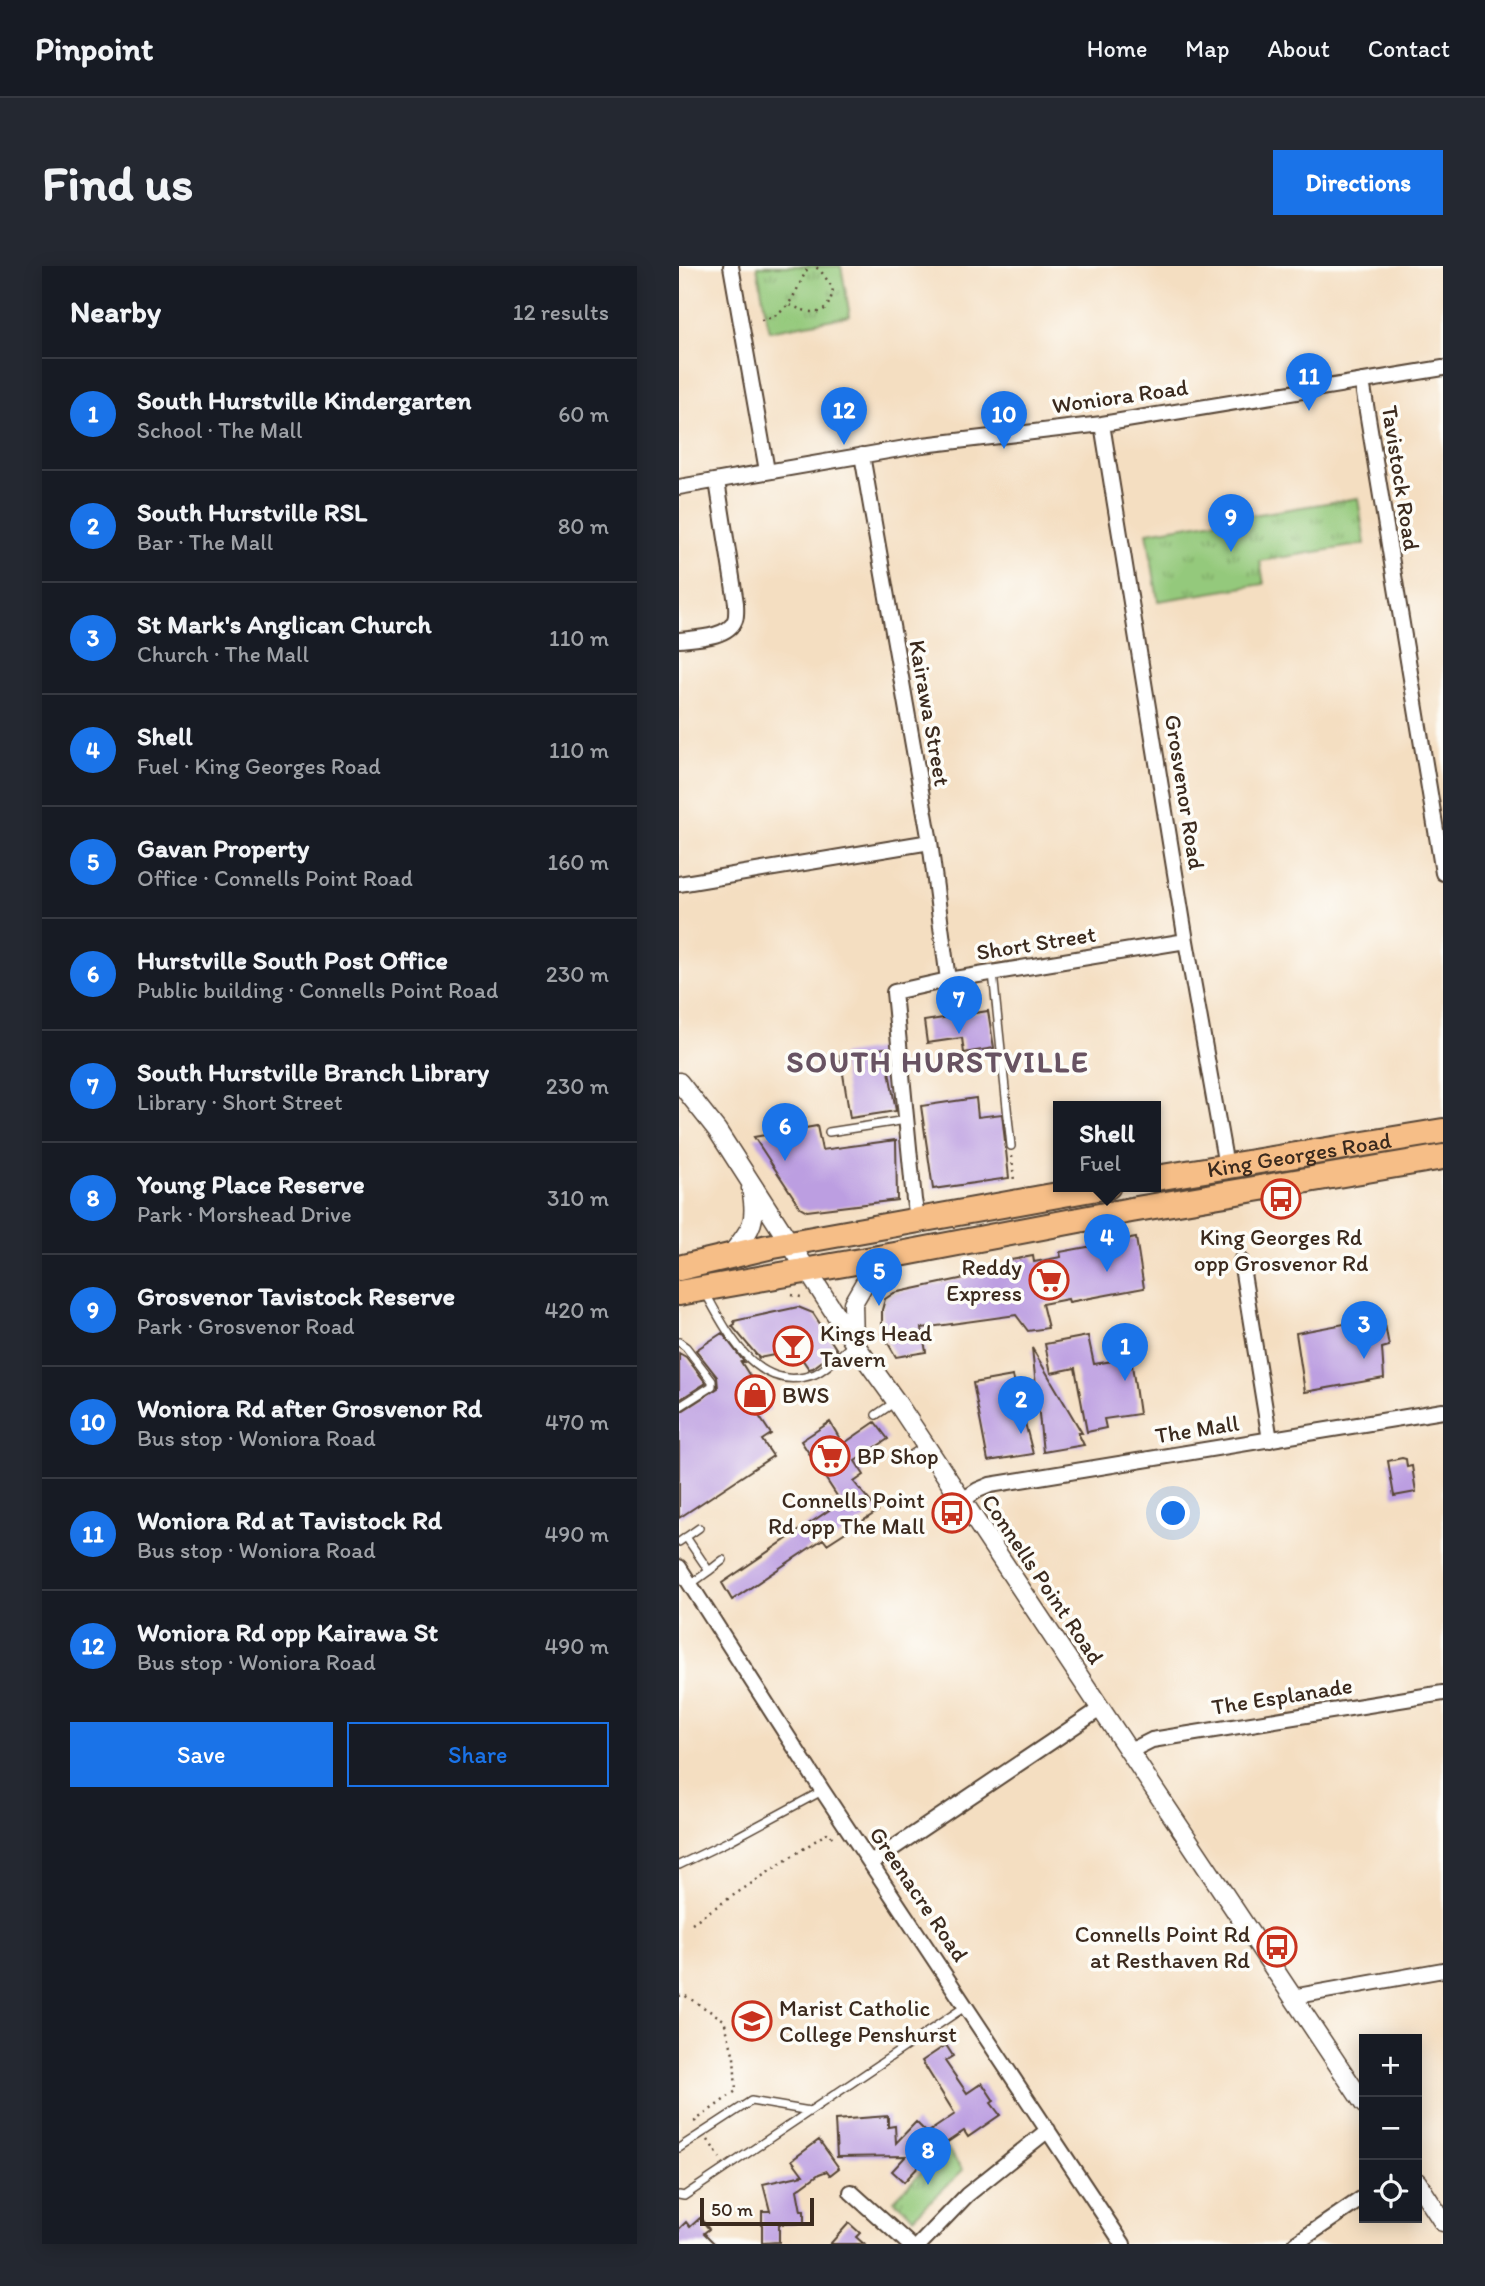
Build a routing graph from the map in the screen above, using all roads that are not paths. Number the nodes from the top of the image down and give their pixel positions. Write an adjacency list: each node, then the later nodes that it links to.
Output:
1 (731, 266): 6 (street)
2 (1443, 368): 3 (street, Woniora Road)
3 (1362, 381): 4 (street, Woniora Road); 11 (street, Tavistock Road)
4 (1102, 424): 5 (street, Woniora Road); 13 (street, Grosvenor Road)
5 (862, 455): 6 (street, Woniora Road); 10 (street, Kairawa Street)
6 (767, 471): 7 (street, Woniora Road)
7 (716, 481): 8 (street, Woniora Road); 9 (street)
8 (679, 487)
9 (679, 640)
10 (930, 842): 12 (street); 15 (street, Kairawa Street)
11 (1443, 873)
12 (679, 884)
13 (1186, 941): 14 (street, Short Street); 22 (street, Grosvenor Road)
14 (993, 973): 15 (street, Short Street); 20 (lane)
15 (948, 980): 17 (street, Short Street)
16 (679, 1082): 24 (street, Connells Point Road)
17 (906, 1120): 19 (lane); 26 (street)
18 (1443, 1131): 22 (highway, King Georges Road)
19 (829, 1132)
20 (1010, 1146)
21 (1443, 1157): 28 (highway, King Georges Road)
22 (1226, 1166): 23 (highway, King Georges Road)
23 (1161, 1177)
24 (749, 1181): 27 (street, Connells Point Road); 29 (street)
25 (1075, 1192): 26 (highway)
26 (918, 1221): 27 (highway)
27 (790, 1244): 29 (highway); 32 (street, Connells Point Road)
28 (895, 1255): 32 (highway, King Georges Road); 36 (street)
29 (729, 1257): 31 (highway)
30 (1241, 1261): 41 (street)
31 (679, 1268)
32 (807, 1270): 33 (highway, King Georges Road); 36 (street, Connells Point Road)
33 (703, 1288): 34 (highway, King Georges Road); 36 (lane)
34 (679, 1293)
35 (679, 1342): 38 (lane)
36 (854, 1343): 37 (street, Connells Point Road)
37 (896, 1401): 40 (lane); 42 (street, Connells Point Road)
38 (679, 1407)
39 (1443, 1411): 41 (street, The Mall)
40 (876, 1415)
41 (1270, 1440): 44 (street, The Mall)
42 (925, 1446): 43 (lane); 44 (street, Connells Point Road)
43 (905, 1459)
44 (961, 1501): 52 (street, Connells Point Road)
45 (699, 1528): 46 (lane)
46 (682, 1539): 49 (lane)
47 (723, 1560): 49 (lane)
48 (679, 1567): 50 (street, Greenacre Road)
49 (709, 1571): 50 (lane)
50 (691, 1584): 54 (street, Greenacre Road)
51 (1443, 1693): 53 (street, The Esplanade)
52 (1100, 1709): 53 (street, Connells Point Road); 55 (street)
53 (1130, 1751): 58 (street, Connells Point Road)
54 (822, 1790): 55 (street, Greenacre Road); 56 (lane)
55 (871, 1863): 59 (street, Greenacre Road)
56 (679, 1865)
57 (1443, 1970): 58 (street)
58 (1292, 1997): 60 (street, Connells Point Road)
59 (966, 2006): 61 (lane); 62 (street, Greenacre Road)
60 (1359, 2097)
61 (811, 2111): 63 (lane); 66 (lane)
62 (1048, 2130): 70 (street); 71 (street, Greenacre Road)
63 (679, 2148)
64 (1422, 2190): 68 (street)
65 (851, 2192): 69 (street)
66 (679, 2196)
67 (1359, 2200): 72 (street)
68 (1443, 2222)
69 (909, 2244)
70 (920, 2244)
71 (1123, 2244)
72 (1295, 2244)

